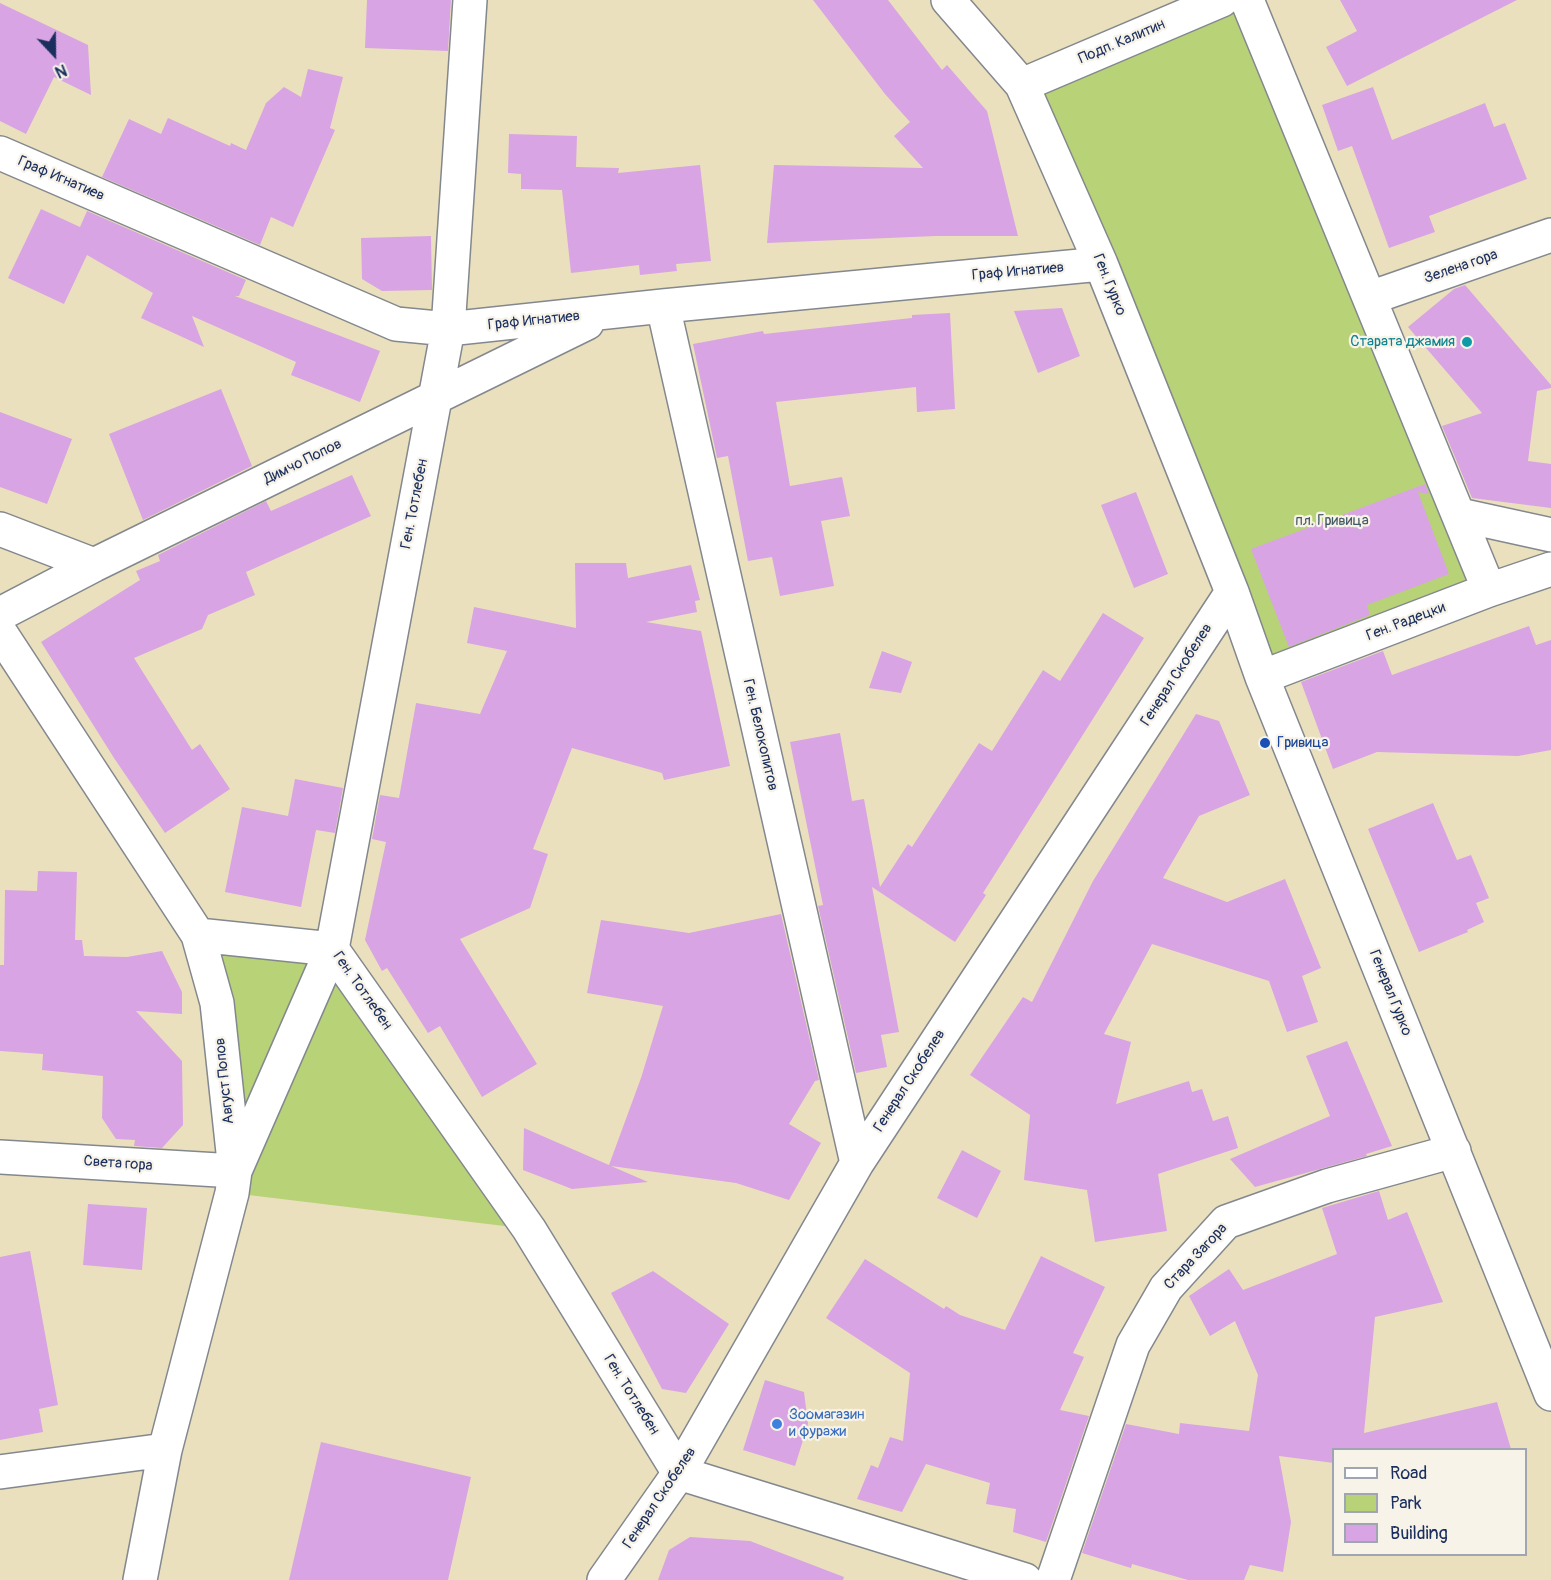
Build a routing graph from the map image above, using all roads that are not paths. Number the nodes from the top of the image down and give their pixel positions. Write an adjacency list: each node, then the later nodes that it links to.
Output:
1 (470, 0): 12 (street, Ген. Тотлебен)
2 (948, 0): 5 (street, Ген. Гурко)
3 (1222, 0): 5 (street, Подп. Калитин)
4 (1247, 0): 9 (street)
5 (1022, 85): 8 (street, Ген. Гурко)
6 (0, 153): 12 (street, Граф Игнатиев)
7 (1551, 236): 9 (street, Зелена гора)
8 (1101, 264): 10 (street, Граф Игнатиев); 20 (street, Ген. Гурко)
9 (1370, 298): 14 (street)
10 (663, 306): 11 (street, Граф Игнатиев); 28 (street, Ген. Белокопитов)
11 (607, 313): 12 (street, Граф Игнатиев); 13 (street, Димчо Попов)
12 (448, 329): 13 (street, Ген. Тотлебен)
13 (436, 397): 17 (street, Димчо Попов); 25 (street, Ген. Тотлебен)
14 (1460, 515): 16 (street); 19 (street)
15 (0, 529): 17 (street)
16 (1551, 535)
17 (94, 565): 21 (street, Димчо Попов)
18 (1551, 569): 19 (street, Ген. Радецки)
19 (1490, 591): 23 (street, Ген. Радецки)
20 (1232, 592): 23 (street, Генерал Гурко); 28 (street, Генерал Скобелев)
21 (0, 614)
22 (0, 632): 24 (street, Август Попов)
23 (1262, 677): 26 (street, Генерал Гурко)
24 (198, 935): 25 (street); 29 (street, Август Попов)
25 (332, 949): 29 (street); 33 (street, Ген. Тотлебен)
26 (1454, 1151): 30 (street, Генерал Гурко); 37 (street, Стара Загора)
27 (0, 1157): 29 (street, Света гора)
28 (857, 1163): 33 (street, Генерал Скобелев)
29 (236, 1172): 31 (street, Август Попов)
30 (1551, 1394)
31 (165, 1450): 32 (street); 34 (street, Август Попов)
32 (0, 1472)
33 (679, 1473): 35 (street, Генерал Скобелев); 36 (street)
34 (140, 1580)
35 (604, 1580)
36 (1025, 1580)
37 (1053, 1580)

